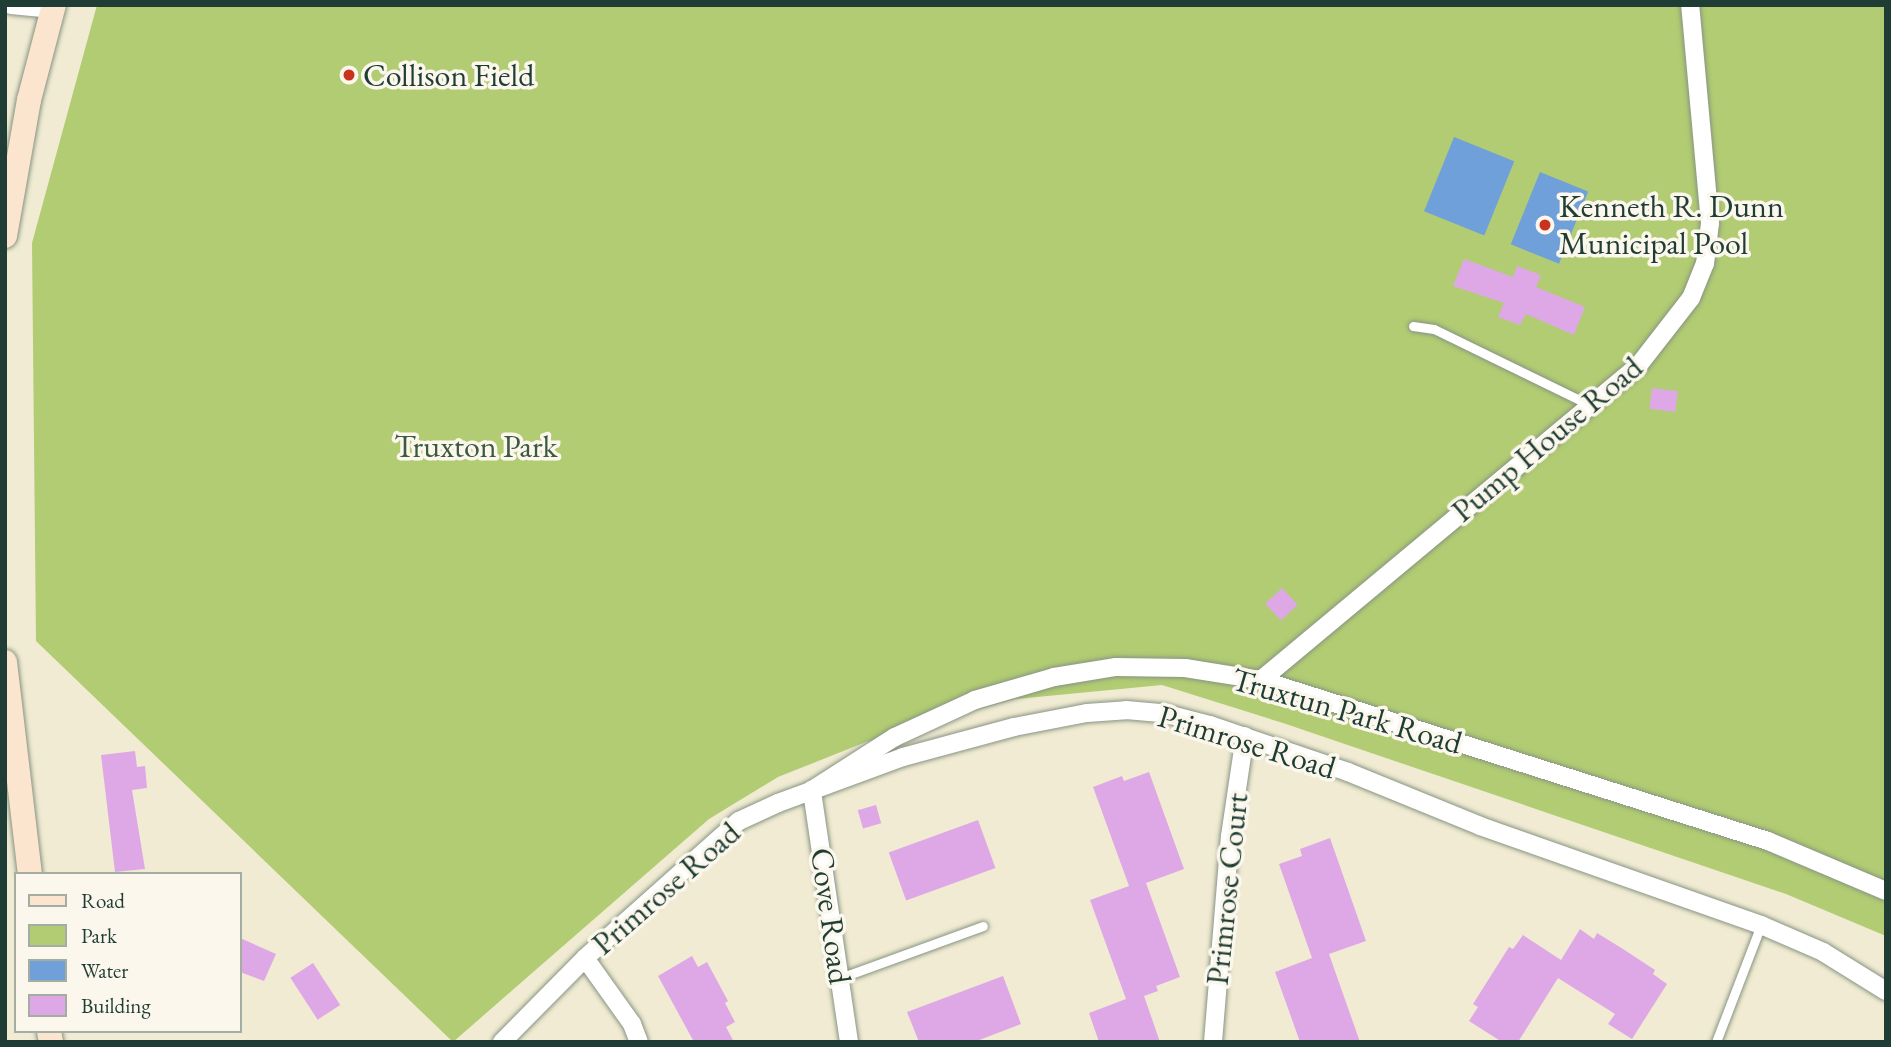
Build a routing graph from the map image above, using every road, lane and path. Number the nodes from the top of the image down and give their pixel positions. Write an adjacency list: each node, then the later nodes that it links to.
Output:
1 (11, 5): 3 (street)
2 (1690, 5): 6 (street, Pump House Road)
3 (54, 7): 4 (street)
4 (6, 223)
5 (1413, 326): 6 (lane)
6 (1590, 405): 8 (street, Pump House Road)
7 (5, 662): 10 (street)
8 (1261, 680): 11 (street, Truxtun Park Road); 13 (street, Truxtun Park Road)
9 (1245, 736): 11 (street, Primrose Road); 14 (street, Primrose Road); 22 (street, Primrose Court)
10 (10, 745): 12 (street)
11 (812, 790): 16 (street, Primrose Road); 17 (street, Cove Road)
12 (30, 872)
13 (1886, 891)
14 (1760, 925): 18 (street, Primrose Road); 23 (lane)
15 (983, 926): 17 (lane)
16 (585, 958): 19 (street, Primrose Road); 20 (street)
17 (840, 978): 21 (street, Cove Road)
18 (1886, 990)
19 (502, 1042)
20 (639, 1042)
21 (849, 1042)
22 (1213, 1042)
23 (1716, 1042)

